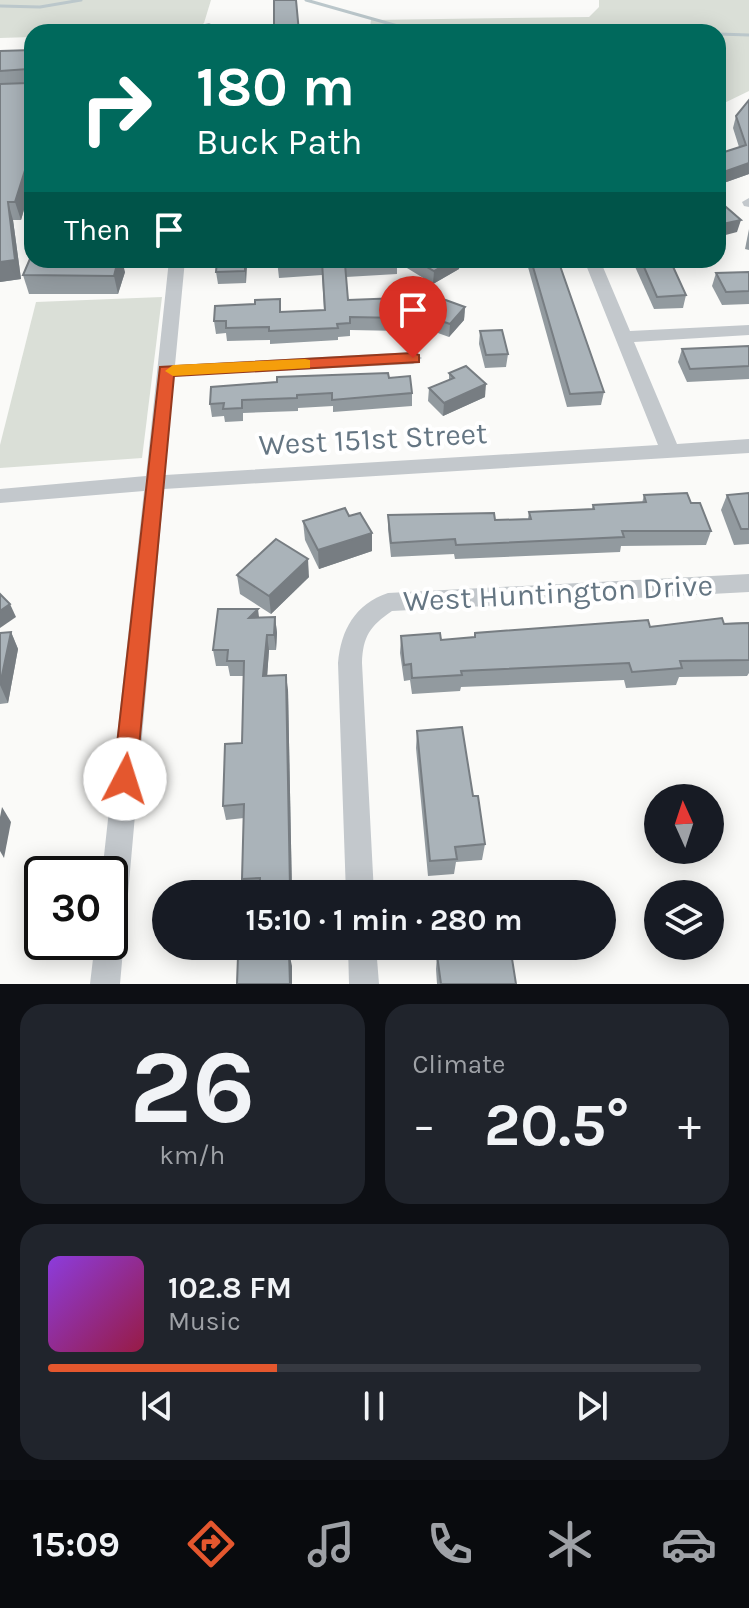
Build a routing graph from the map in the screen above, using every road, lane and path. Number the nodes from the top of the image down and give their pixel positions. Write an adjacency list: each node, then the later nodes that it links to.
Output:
1 (176, 268): 6 (street)
2 (595, 268): 4 (street)
3 (749, 330): 4 (street)
4 (622, 337): 8 (street)
5 (413, 358): 6 (street)
6 (166, 371): 9 (street)
7 (749, 446): 8 (street, West 151st Street)
8 (671, 452): 9 (street, West 151st Street)
9 (153, 483): 10 (street, West 151st Street); 12 (street)
10 (0, 496)
11 (749, 583): 13 (street, West Huntington Drive)
12 (117, 856)
13 (359, 880)
14 (107, 960): 16 (street)
15 (363, 960): 17 (street)
16 (105, 984)
17 (364, 984)

